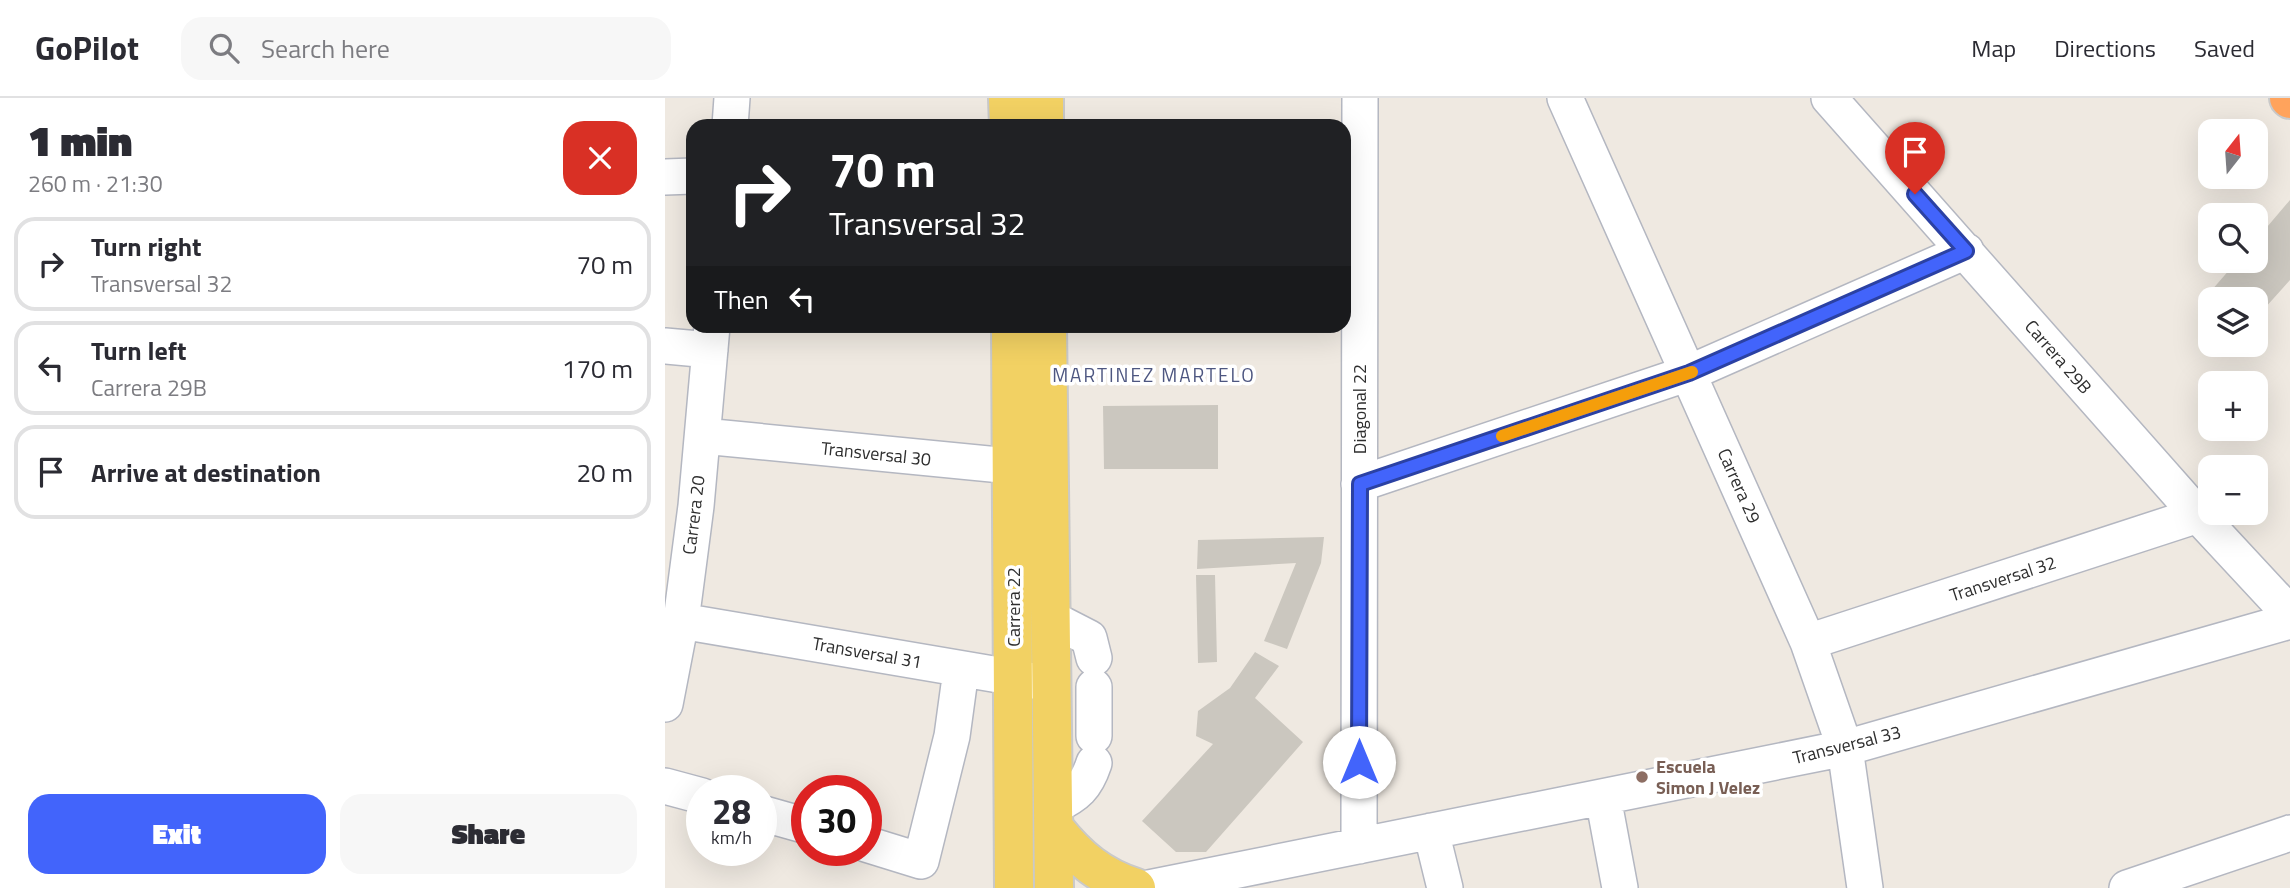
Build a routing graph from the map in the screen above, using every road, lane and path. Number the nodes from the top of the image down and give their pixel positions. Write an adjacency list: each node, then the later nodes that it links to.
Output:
1 (732, 98): 7 (street)
2 (1008, 98): 8 (main road)
3 (1044, 98): 9 (main road)
4 (1565, 98): 17 (street, Carrera 29)
5 (1829, 98): 12 (street, Carrera 29B)
6 (1368, 102): 20 (street, Diagonal 22)
7 (730, 119)
8 (1009, 119)
9 (1044, 119)
10 (686, 176): 11 (street)
11 (665, 177)
12 (1966, 251): 17 (street); 22 (street, Carrera 29B)
13 (1012, 333): 19 (main road, Carrera 22)
14 (1046, 333): 19 (main road, Carrera 22)
15 (711, 338): 16 (street); 18 (street, Carrera 20)
16 (665, 346)
17 (1689, 373): 20 (street); 28 (street, Carrera 29)
18 (703, 436): 19 (street, Transversal 30); 21 (street, Carrera 20)
19 (1031, 468): 25 (main road, Carrera 22); 30 (main road, Carrera 22)
20 (1360, 484): 40 (street, Diagonal 22)
21 (680, 503): 26 (street, Carrera 20)
22 (2198, 515): 28 (street, Transversal 32)
23 (2207, 525): 24 (street, Carrera 29B)
24 (2290, 614)
25 (1052, 619): 31 (main road, Carrera 22); 37 (street)
26 (681, 621): 29 (street, Transversal 31); 32 (street, Carrera 20)
27 (2290, 621): 33 (street, Transversal 33)
28 (1808, 642): 33 (street, Carrera 29)
29 (961, 670): 30 (street, Transversal 31); 42 (street)
30 (1014, 678): 31 (street, Transversal 31); 43 (main road, Carrera 22)
31 (1053, 684): 37 (main road, Carrera 22)
32 (665, 704)
33 (1845, 748): 36 (street, Transversal 33); 49 (street, Carrera 29)
34 (665, 786): 35 (street)
35 (686, 792)
36 (1603, 797): 38 (street, Transversal 33); 48 (street)
37 (1055, 817): 44 (main road, Carrera 22); 45 (main road)
38 (1430, 831): 40 (street, Transversal 33); 47 (street)
39 (2290, 833): 50 (street)
40 (1359, 846): 46 (street, Transversal 33)
41 (882, 854): 42 (street)
42 (917, 875)
43 (1014, 888)
44 (1054, 888)
45 (1136, 888)
46 (1149, 888)
47 (1445, 888)
48 (1620, 888)
49 (1865, 888)
50 (2127, 888)

